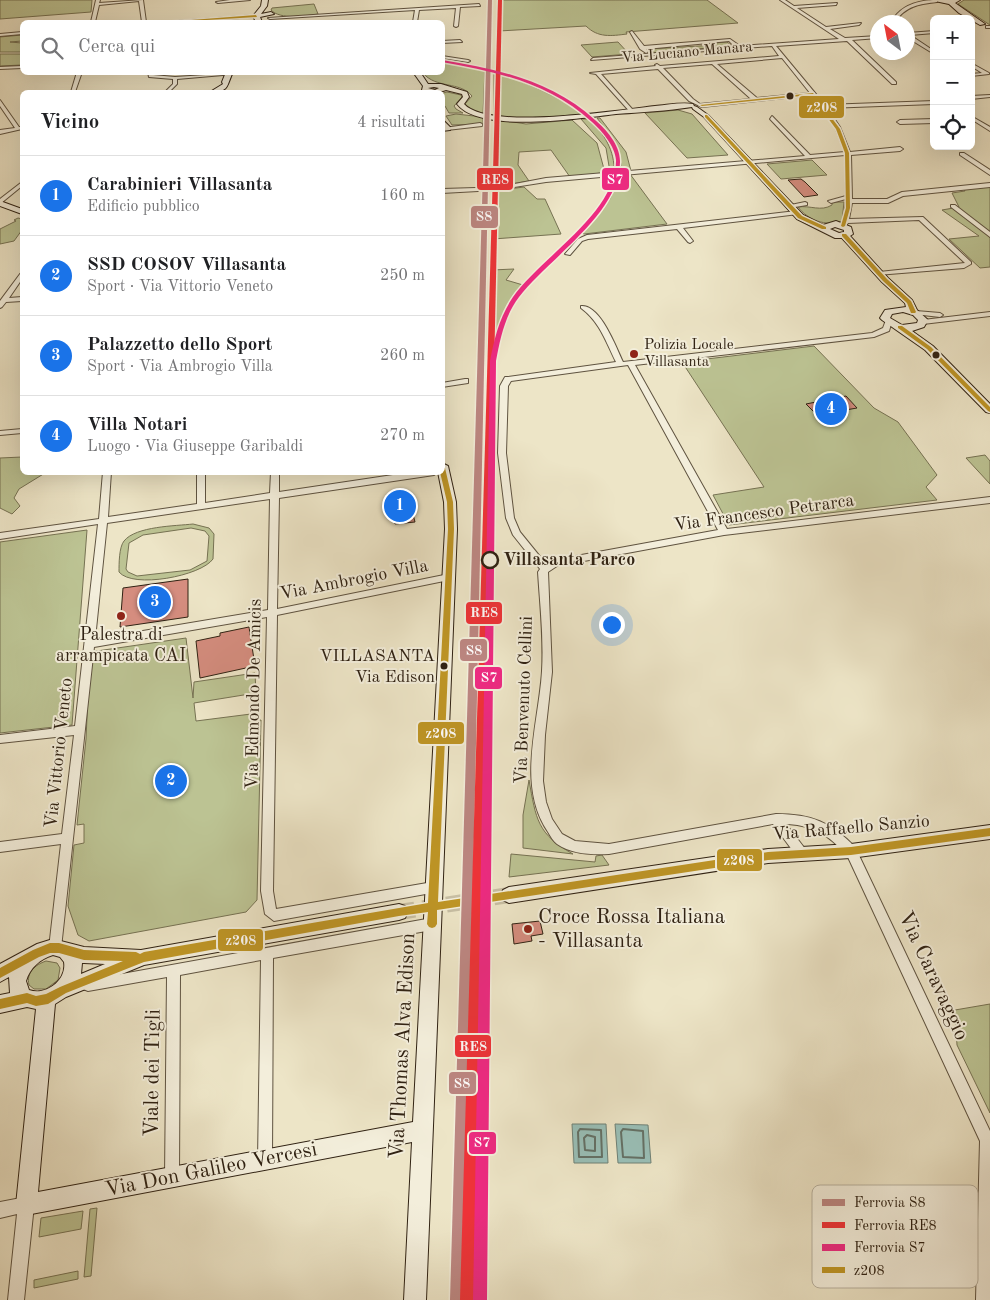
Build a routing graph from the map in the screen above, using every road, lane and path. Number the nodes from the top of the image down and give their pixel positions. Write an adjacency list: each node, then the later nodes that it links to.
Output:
1 (141, 0): 7 (street); 22 (street)
2 (248, 0): 8 (street)
3 (446, 0): 14 (street)
4 (782, 0): 15 (street)
5 (958, 0): 10 (street)
6 (937, 1): 10 (street); 17 (street); 18 (street)
7 (98, 2): 21 (street)
8 (218, 2)
9 (265, 3): 19 (street); 20 (street)
10 (951, 3): 28 (street)
11 (836, 4): 15 (street)
12 (479, 6): 13 (street)
13 (458, 7): 14 (street); 26 (street)
14 (450, 8): 16 (street)
15 (794, 8): 27 (street)
16 (418, 10): 20 (street); 24 (street)
17 (896, 15)
18 (956, 15)
19 (256, 18): 20 (street); 23 (street)
20 (270, 18)
21 (94, 20)
22 (144, 20)
23 (212, 20)
24 (416, 20)
25 (859, 24): 27 (street)
26 (456, 26)
27 (825, 28): 35 (street)
28 (986, 28)
29 (632, 32): 41 (street)
30 (930, 32): 32 (street)
31 (20, 33): 33 (street)
32 (915, 34)
33 (0, 35)
34 (870, 37): 35 (street)
35 (845, 39): 39 (street); 58 (street)
36 (915, 40): 42 (street)
37 (460, 41): 38 (street)
38 (445, 42)
39 (773, 44): 40 (street); 45 (street)
40 (738, 47): 41 (street); 43 (street)
41 (642, 48): 43 (street)
42 (930, 50)
43 (647, 54): 51 (street); 52 (street)
44 (445, 57): 46 (street)
45 (783, 57): 47 (street, Via Luciano Manara); 64 (street)
46 (468, 61)
47 (713, 63): 51 (street, Via Luciano Manara); 67 (street)
48 (20, 67): 50 (street)
49 (975, 67): 56 (street)
50 (0, 68)
51 (660, 68): 52 (street, Via Luciano Manara); 70 (street)
52 (606, 72): 72 (street, Via Luciano Manara)
53 (79, 75): 60 (street)
54 (149, 75): 57 (street)
55 (418, 75): 62 (street)
56 (975, 75)
57 (176, 78): 59 (street); 61 (street)
58 (894, 83)
59 (219, 85)
60 (74, 90)
61 (169, 90)
62 (427, 90): 63 (street)
63 (439, 90): 72 (street)
64 (812, 94): 67 (street); 71 (street)
65 (990, 96): 66 (street)
66 (975, 98)
67 (754, 99): 70 (street)
68 (0, 102): 78 (street)
69 (930, 102): 71 (street)
70 (695, 105): 72 (street); 86 (street)
71 (823, 107): 83 (street)
72 (631, 111)
73 (772, 118): 85 (street)
74 (975, 120): 80 (street)
75 (930, 121): 76 (street)
76 (900, 122)
77 (480, 125): 79 (street)
78 (20, 128): 81 (street)
79 (445, 128)
80 (990, 129)
81 (0, 132)
82 (900, 149): 83 (street)
83 (848, 154): 85 (street); 93 (street)
84 (962, 154): 87 (street)
85 (809, 157): 86 (street)
86 (750, 162): 90 (street); 97 (street)
87 (990, 173)
88 (990, 185): 93 (street)
89 (20, 186): 95 (street)
90 (496, 188)
91 (476, 190): 92 (street)
92 (445, 191)
93 (848, 199): 94 (street); 101 (street)
94 (831, 201)
95 (0, 202): 99 (street)
96 (805, 204): 97 (street)
97 (789, 206): 100 (street)
98 (953, 206): 105 (street)
99 (20, 211)
100 (796, 213): 102 (street); 103 (street)
101 (844, 224): 103 (street); 104 (street); 108 (street)
102 (678, 226): 106 (street); 107 (street)
103 (824, 228): 104 (street)
104 (844, 236): 108 (street)
105 (990, 236)
106 (690, 241)
107 (568, 254)
108 (879, 274): 110 (street)
109 (20, 278): 112 (street)
110 (899, 294): 115 (street); 116 (street)
111 (20, 299): 112 (street)
112 (5, 300): 113 (street)
113 (0, 306)
114 (583, 307): 124 (street)
115 (897, 309): 116 (street); 119 (street)
116 (915, 313): 118 (street); 120 (street)
117 (990, 314): 118 (street)
118 (954, 317): 120 (street)
119 (888, 321): 121 (street); 123 (street)
120 (920, 324): 121 (street); 122 (street)
121 (900, 327): 122 (street)
122 (929, 348): 127 (street)
123 (630, 363): 124 (street); 139 (street)
124 (620, 364): 141 (street)
125 (465, 381): 126 (street)
126 (445, 384)
127 (990, 410)
128 (20, 431): 129 (street)
129 (0, 433)
130 (107, 475): 138 (street, Via Vittorio Veneto)
131 (201, 475): 137 (street)
132 (275, 475): 135 (street, Via Edmondo De Amicis)
133 (414, 475): 135 (street)
134 (444, 475): 142 (street, Via Thomas Alva Edison)
135 (274, 496): 137 (street); 143 (street, Via Edmondo De Amicis)
136 (990, 500): 139 (street, Via Francesco Petrarca)
137 (202, 506): 138 (street)
138 (103, 521): 140 (street); 144 (street, Via Vittorio Veneto)
139 (724, 532): 141 (street, Via Francesco Petrarca)
140 (0, 536)
141 (545, 569): 147 (street, Via Benvenuto Cellini)
142 (449, 578): 143 (street, Via Ambrogio Villa); 153 (street, Via Thomas Alva Edison)
143 (273, 612): 144 (street, Via Ambrogio Villa); 153 (street, Via Edmondo De Amicis)
144 (89, 644): 145 (street, Via Vittorio Veneto)
145 (79, 730): 146 (street); 149 (street, Via Vittorio Veneto)
146 (0, 739)
147 (776, 819): 151 (street, Via Benvenuto Cellini); 152 (street)
148 (990, 832): 151 (street, Via Raffaello Sanzio)
149 (67, 838): 150 (street); 157 (street, Via Vittorio Veneto)
150 (0, 847)
151 (851, 850): 152 (street, Via Raffaello Sanzio); 168 (street, Via Caravaggio)
152 (802, 854): 154 (street, Via Raffaello Sanzio)
153 (433, 888): 156 (street, Via Thomas Alva Edison)
154 (509, 895)
155 (399, 912): 159 (street)
156 (432, 924): 158 (street); 167 (street, Via Thomas Alva Edison)
157 (61, 949): 159 (street); 160 (street); 163 (street)
158 (267, 954): 161 (street); 169 (street)
159 (144, 957): 163 (street)
160 (28, 958): 162 (street); 164 (street)
161 (174, 970): 163 (street); 170 (street, Viale dei Tigli)
162 (0, 973)
163 (63, 990): 165 (street)
164 (27, 998): 165 (street); 166 (street)
165 (46, 999): 171 (street)
166 (0, 1004)
167 (423, 1130): 169 (street, Via Don Galileo Vercesi); 174 (street, Via Thomas Alva Edison)
168 (988, 1144): 175 (street)
169 (265, 1160): 170 (street, Via Don Galileo Vercesi)
170 (172, 1178): 171 (street, Via Don Galileo Vercesi)
171 (26, 1205): 172 (street, Via Don Galileo Vercesi); 173 (street)
172 (0, 1210)
173 (16, 1300)
174 (414, 1300)
175 (984, 1300)

